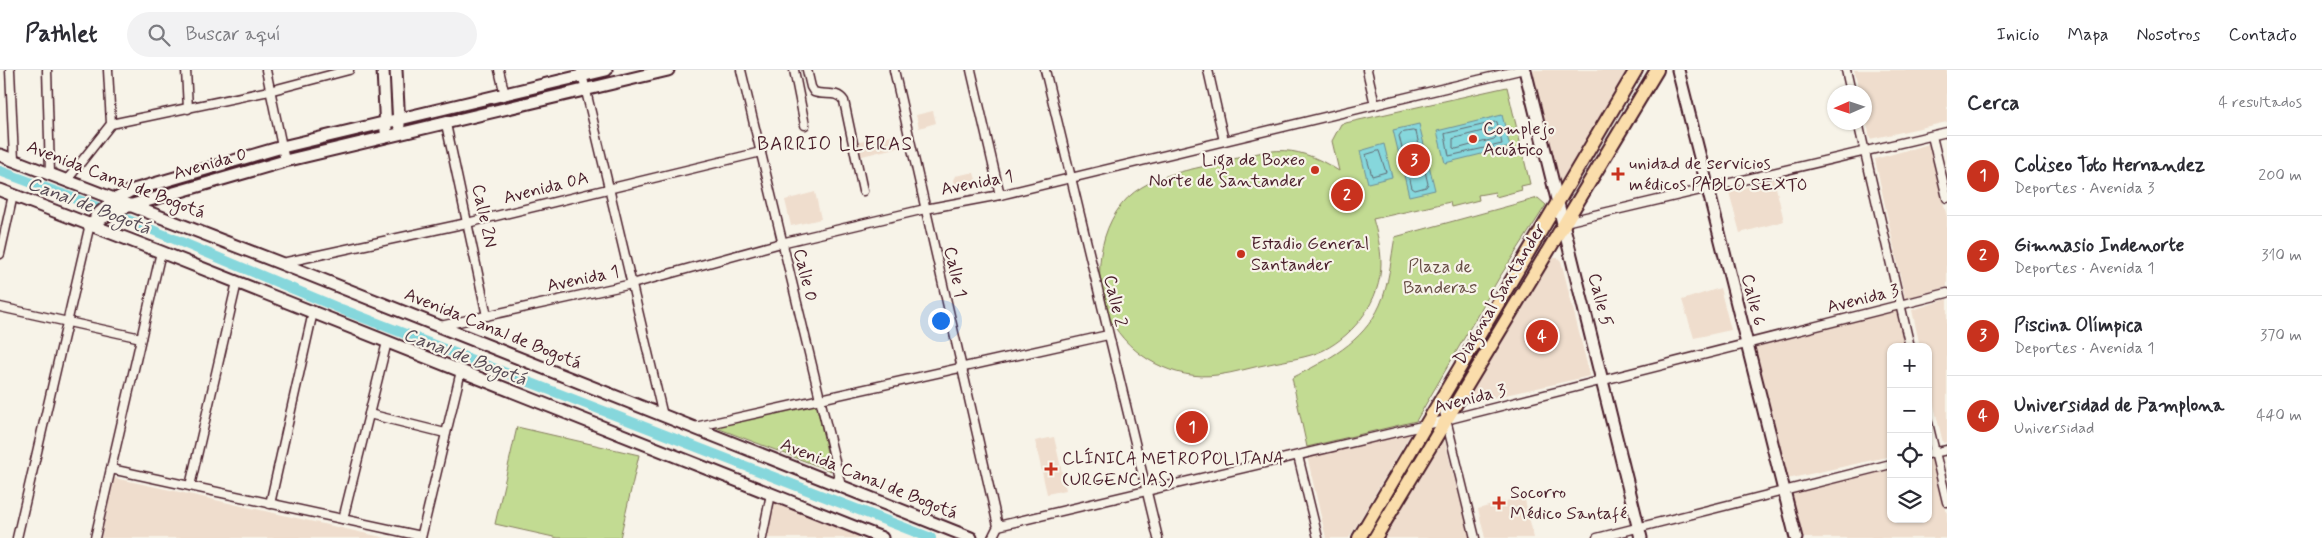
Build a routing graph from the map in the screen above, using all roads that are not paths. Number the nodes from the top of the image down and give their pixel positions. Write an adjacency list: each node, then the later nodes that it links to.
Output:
1 (10, 70): 48 (street)
2 (47, 70): 50 (street)
3 (108, 70): 35 (street)
4 (186, 70): 32 (street)
5 (266, 70): 29 (street)
6 (349, 70): 29 (street)
7 (383, 70): 34 (street)
8 (396, 70): 33 (street)
9 (499, 70): 30 (street)
10 (606, 70): 26 (street, Avenida 0)
11 (668, 70): 28 (street, Avenida 0)
12 (741, 70): 46 (street, Calle 0)
13 (794, 70): 37 (street)
14 (807, 70): 56 (street)
15 (894, 70): 62 (street, Calle 1)
16 (970, 70): 58 (street)
17 (1045, 70): 51 (street, Calle 2)
18 (1208, 70): 43 (street)
19 (1367, 70): 31 (street)
20 (1520, 70): 31 (street, Avenida 1)
21 (1525, 70): 60 (street, Calle 5)
22 (1636, 70): 60 (main road, Diagonal Santander)
23 (1657, 70): 63 (main road, Diagonal Santander)
24 (1678, 70): 54 (street, Calle 6)
25 (1846, 70): 27 (street)
26 (582, 73): 28 (street); 30 (street, Avenida 0)
27 (1849, 85)
28 (586, 90): 36 (street, Avenida 0); 53 (street)
29 (269, 91): 32 (street); 44 (street)
30 (505, 95): 33 (street, Avenida 0)
31 (1375, 105): 43 (street, Avenida 1)
32 (188, 108): 35 (street)
33 (399, 120): 34 (street, Avenida 0); 40 (street)
34 (385, 123): 42 (street); 44 (street, Avenida 0)
35 (111, 124): 52 (street)
36 (446, 124): 40 (street, Avenida 0); 64 (street, Calle 2N)
37 (805, 125)
38 (1860, 130): 45 (street)
39 (1947, 132): 41 (street)
40 (400, 134): 42 (street, Avenida 0)
41 (1932, 136): 45 (street); 59 (street)
42 (387, 138): 49 (street, Avenida 0)
43 (1224, 141): 51 (street, Avenida 1)
44 (282, 147): 49 (street); 61 (street, Avenida 0)
45 (1865, 151): 54 (street); 73 (street)
46 (761, 152): 53 (street, Avenida 0A); 66 (street, Calle 0)
47 (0, 155): 48 (street, Avenida Canal de Bogotá)
48 (14, 160): 50 (street, Avenida Canal de Bogotá)
49 (285, 161): 61 (street, Avenida 0)
50 (50, 173): 52 (street, Avenida Canal de Bogotá)
51 (1071, 178): 58 (street, Avenida 1); 79 (street, Calle 2)
52 (67, 180): 61 (street, Avenida Canal de Bogotá)
53 (609, 187): 64 (street, Avenida 0A); 71 (street)
54 (1708, 189): 63 (street); 83 (street, Calle 6)
55 (0, 190): 57 (street)
56 (863, 191)
57 (13, 195): 65 (street); 68 (street)
58 (1000, 195): 62 (street, Avenida 1)
59 (1947, 198)
60 (1558, 201): 63 (street, Calle 5); 88 (main road, Diagonal Santander)
61 (120, 204): 65 (street, Avenida 0); 69 (street, Avenida Canal de Bogotá)
62 (925, 209): 66 (street, Avenida 1); 84 (street, Calle 1)
63 (1563, 222): 86 (street, Calle 5); 91 (main road, Diagonal Santander)
64 (467, 223): 69 (street, Avenida 0A); 76 (street, Calle 2N)
65 (90, 224): 67 (street); 77 (street)
66 (781, 243): 71 (street, Avenida 1); 87 (street, Calle 0)
67 (161, 252): 70 (street); 80 (street)
68 (0, 254)
69 (280, 263): 78 (street, Avenida Canal de Bogotá)
70 (237, 282): 75 (street); 100 (street)
71 (632, 284): 76 (street, Avenida 1); 90 (street)
72 (1947, 293): 73 (street, Avenida 3)
73 (1901, 305): 82 (street); 83 (street, Avenida 3)
74 (0, 307): 77 (street)
75 (313, 312): 81 (street); 106 (street)
76 (487, 316): 78 (street, Avenida 1)
77 (68, 321): 80 (street); 112 (street)
78 (439, 326): 90 (street, Avenida Canal de Bogotá)
79 (1108, 334): 84 (street); 102 (street, Calle 2)
80 (141, 338): 99 (street)
81 (387, 342): 85 (street); 89 (street)
82 (1909, 343)
83 (1746, 344): 86 (street, Avenida 3); 103 (street, Calle 6)
84 (962, 367): 87 (street); 108 (street, Calle 1)
85 (460, 371): 94 (street); 104 (street)
86 (1602, 381): 91 (street, Avenida 3); 109 (street, Calle 5)
87 (820, 399): 93 (street); 101 (street, Calle 0)
88 (1441, 399): 91 (street); 92 (main road, Diagonal Santander)
89 (369, 414): 94 (street); 107 (street)
90 (663, 416): 93 (street, Avenida Canal de Bogotá)
91 (1446, 420): 92 (street, Avenida 3); 120 (main road, Diagonal Santander); 121 (street)
92 (1426, 425): 97 (street, Avenida 3); 119 (main road, Diagonal Santander)
93 (693, 428): 101 (street, Avenida Canal de Bogotá)
94 (445, 433): 110 (street)
95 (1947, 450): 96 (street)
96 (1932, 453): 105 (street)
97 (1298, 456): 102 (street, Avenida 3); 118 (street)
98 (1887, 465): 103 (street)
99 (111, 469): 100 (street); 113 (street)
100 (190, 486): 106 (street)
101 (841, 486): 115 (street, Avenida Canal de Bogotá)
102 (1146, 492): 108 (street, Avenida 3); 117 (street, Calle 2)
103 (1784, 492): 109 (street); 123 (street, Calle 6)
104 (771, 494): 111 (street); 114 (street)
105 (1947, 502)
106 (270, 504): 107 (street)
107 (343, 519): 110 (street)
108 (998, 526): 116 (street)
109 (1639, 533): 122 (street)
110 (421, 537)
111 (878, 537)
112 (17, 538)
113 (95, 538)
114 (762, 538)
115 (971, 538)
116 (992, 538)
117 (1158, 538)
118 (1318, 538)
119 (1359, 538)
120 (1376, 538)
121 (1475, 538)
122 (1596, 538)
123 (1796, 538)

